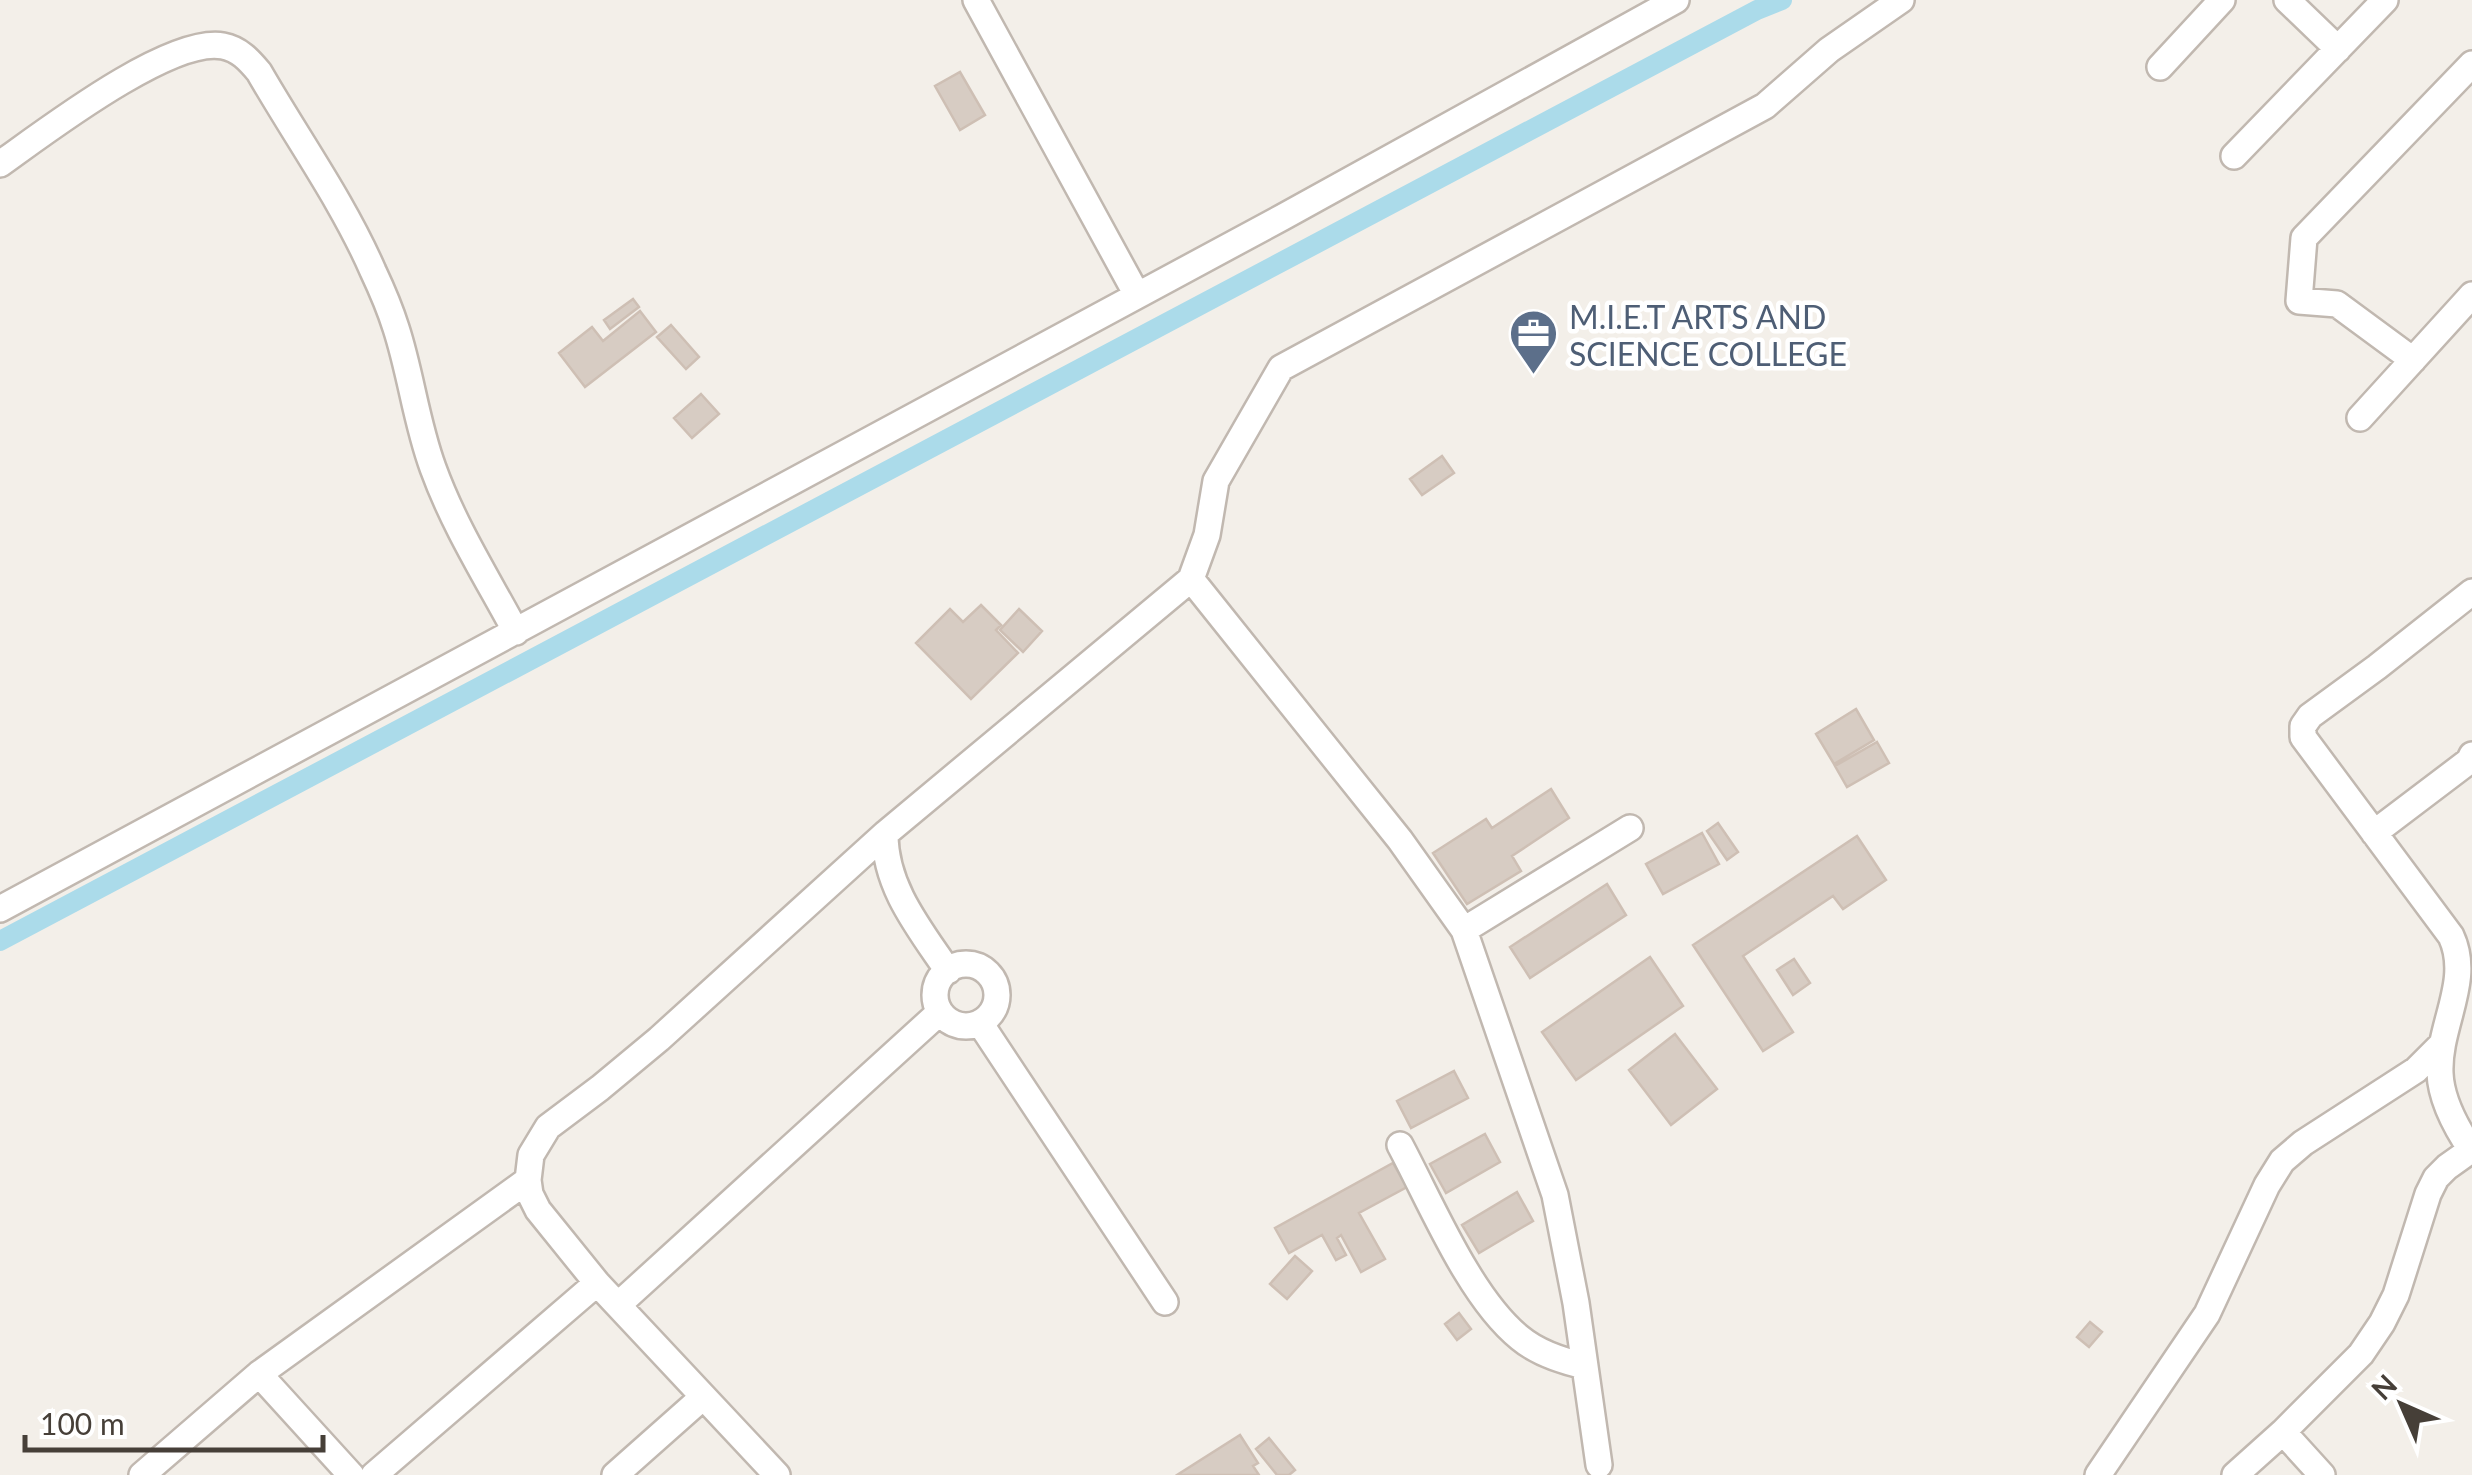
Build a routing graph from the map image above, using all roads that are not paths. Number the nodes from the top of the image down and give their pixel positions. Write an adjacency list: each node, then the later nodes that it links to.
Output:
1 (976, 0): 12 (street)
2 (1676, 0): 12 (street)
3 (1901, 0): 16 (street)
4 (2222, 0): 9 (street)
5 (2287, 0): 7 (street)
6 (2385, 0): 7 (street)
7 (2338, 49): 10 (street)
8 (2472, 64): 14 (street)
9 (2160, 67)
10 (2234, 156)
11 (0, 164): 18 (street)
12 (1137, 295): 18 (street)
13 (2471, 299): 14 (street)
14 (2413, 360): 15 (street)
15 (2360, 418)
16 (1191, 579): 22 (street); 24 (street)
17 (2472, 592): 21 (street)
18 (516, 632): 23 (street)
19 (2472, 755): 21 (street)
20 (1630, 828): 24 (street)
21 (2374, 833): 28 (street)
22 (885, 834): 25 (street); 31 (street)
23 (0, 909)
24 (1464, 930): 35 (street)
25 (948, 970): 26 (street); 27 (street)
26 (940, 1012): 27 (street); 34 (street)
27 (980, 1023): 33 (street)
28 (2442, 1044): 30 (street); 45 (street)
29 (1400, 1145): 35 (street)
30 (2471, 1151): 38 (street)
31 (528, 1180): 32 (street); 36 (street)
32 (597, 1282): 34 (street); 42 (street)
33 (1165, 1302)
34 (618, 1306): 37 (street)
35 (1585, 1366): 39 (street)
36 (259, 1374): 40 (street); 41 (street)
37 (703, 1398): 43 (street); 44 (street)
38 (2282, 1432): 46 (street); 47 (street)
39 (1599, 1465)
40 (142, 1475)
41 (352, 1475)
42 (374, 1475)
43 (615, 1475)
44 (777, 1475)
45 (2098, 1475)
46 (2235, 1475)
47 (2322, 1475)

